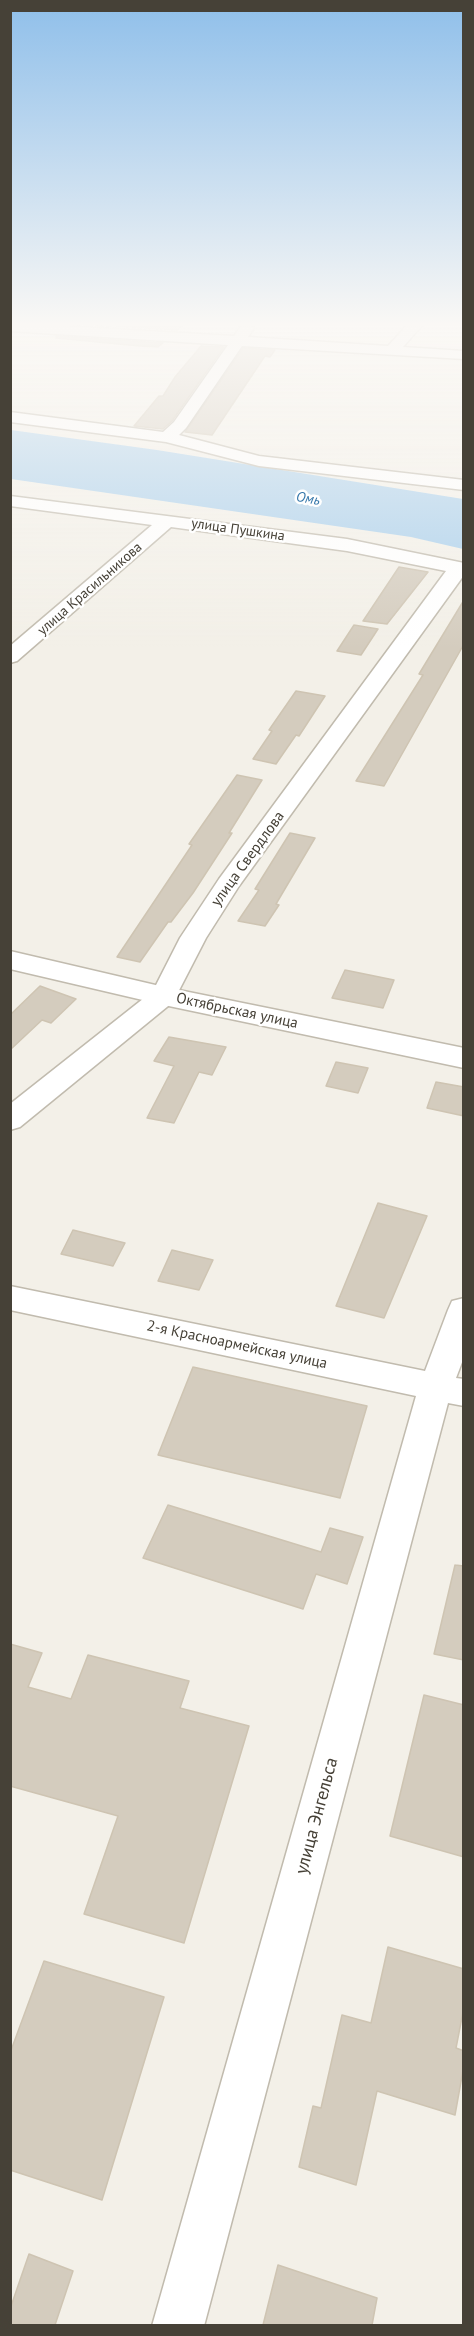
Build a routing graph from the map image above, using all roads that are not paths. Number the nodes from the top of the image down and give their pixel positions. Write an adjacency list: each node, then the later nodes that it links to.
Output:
1 (120, 431): 3 (street)
2 (173, 431): 3 (street)
3 (167, 437): 4 (street)
4 (464, 485)
5 (10, 501): 6 (street, улица Пушкина)
6 (169, 520): 7 (street, улица Пушкина); 8 (street, улица Красильникова)
7 (461, 568): 10 (street, улица Свердлова)
8 (10, 657)
9 (10, 960): 10 (street, Октябрьская улица)
10 (164, 996): 11 (street, Октябрьская улица); 12 (street, улица Свердлова)
11 (464, 1058)
12 (10, 1120)
13 (10, 1298): 15 (street, 2-я Красноармейская улица)
14 (464, 1310): 15 (street, улица Энгельса)
15 (450, 1390): 16 (street, улица Энгельса)
16 (178, 2325)

